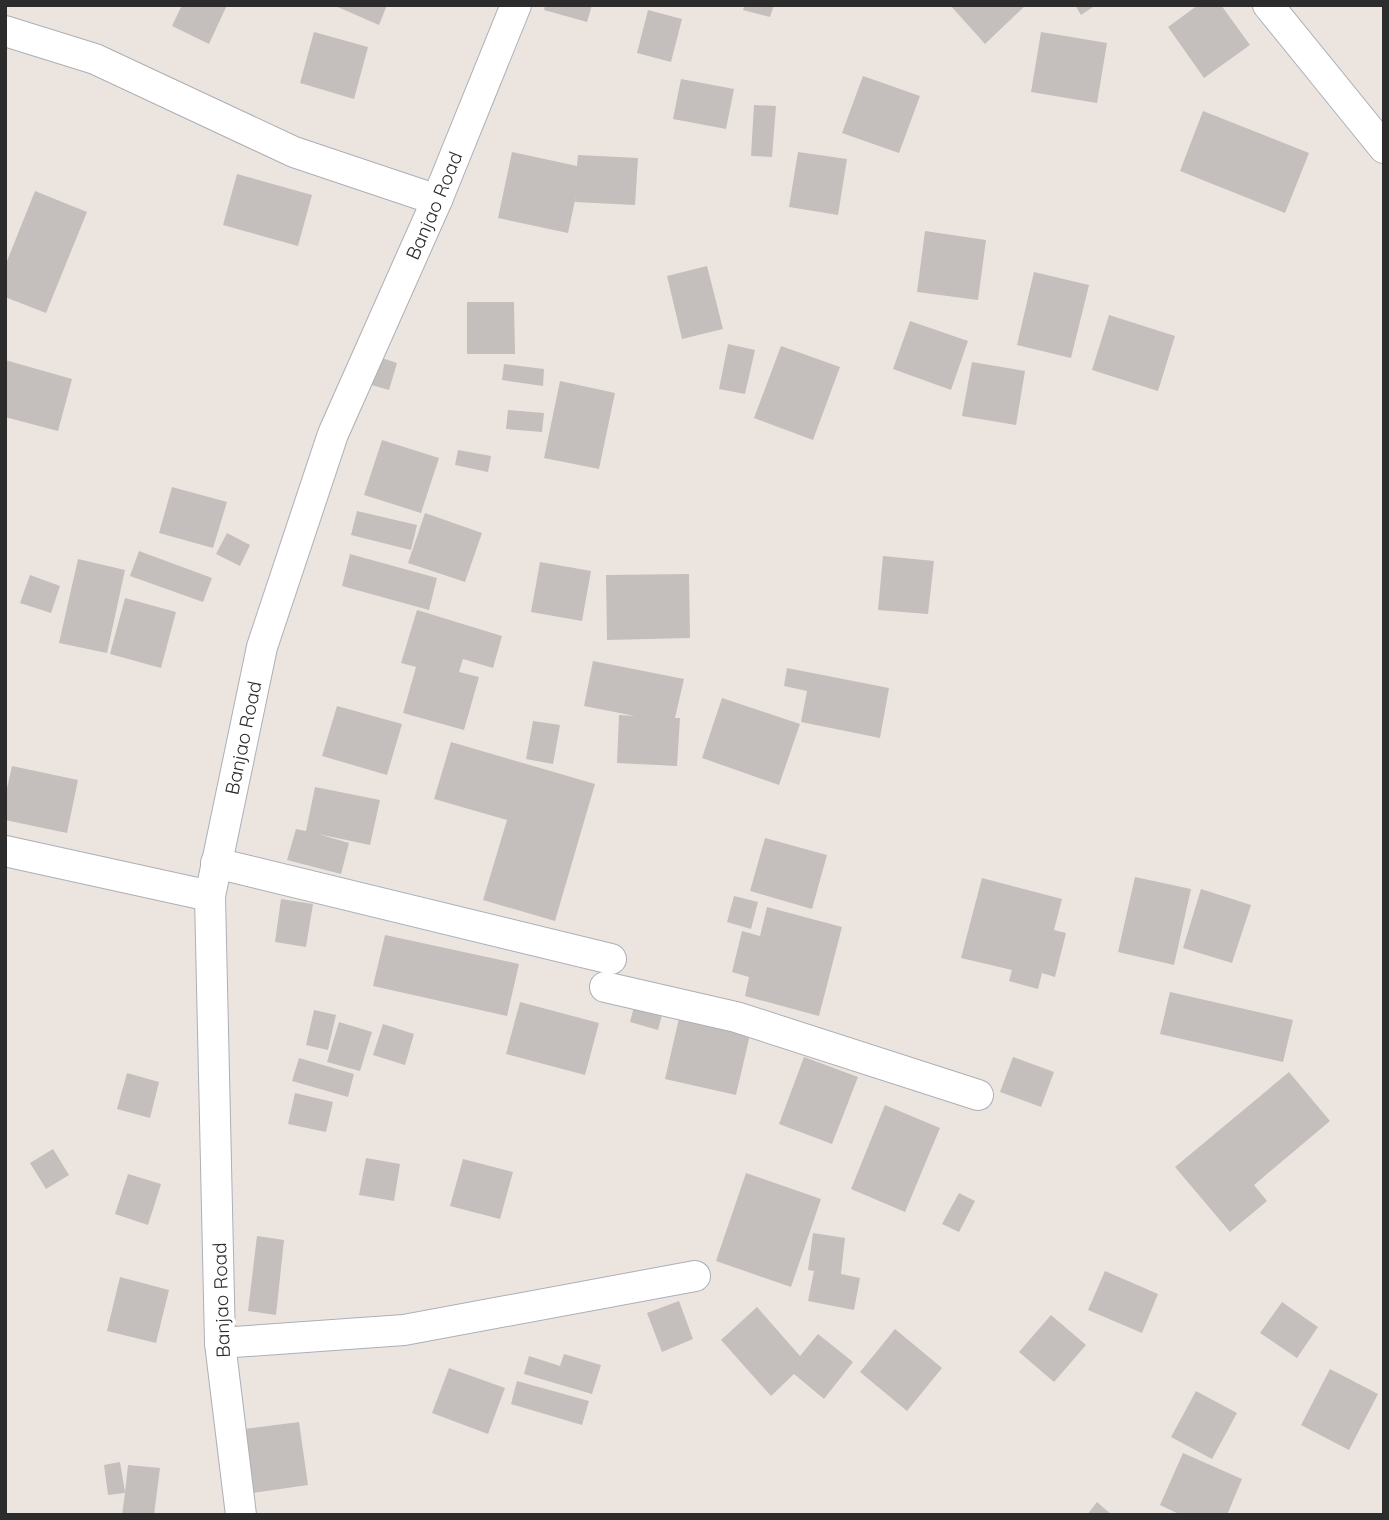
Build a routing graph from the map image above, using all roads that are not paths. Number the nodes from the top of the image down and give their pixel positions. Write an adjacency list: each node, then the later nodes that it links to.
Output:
1 (516, 5): 5 (street, Banjao Road)
2 (1268, 5): 4 (street)
3 (5, 31): 5 (street)
4 (1384, 148)
5 (437, 200): 7 (street, Banjao Road)
6 (5, 851): 8 (street)
7 (216, 863): 8 (street, Banjao Road); 9 (street)
8 (210, 896): 11 (street, Banjao Road)
9 (978, 1095)
10 (695, 1276): 11 (street)
11 (220, 1343): 12 (street, Banjao Road)
12 (241, 1515)

